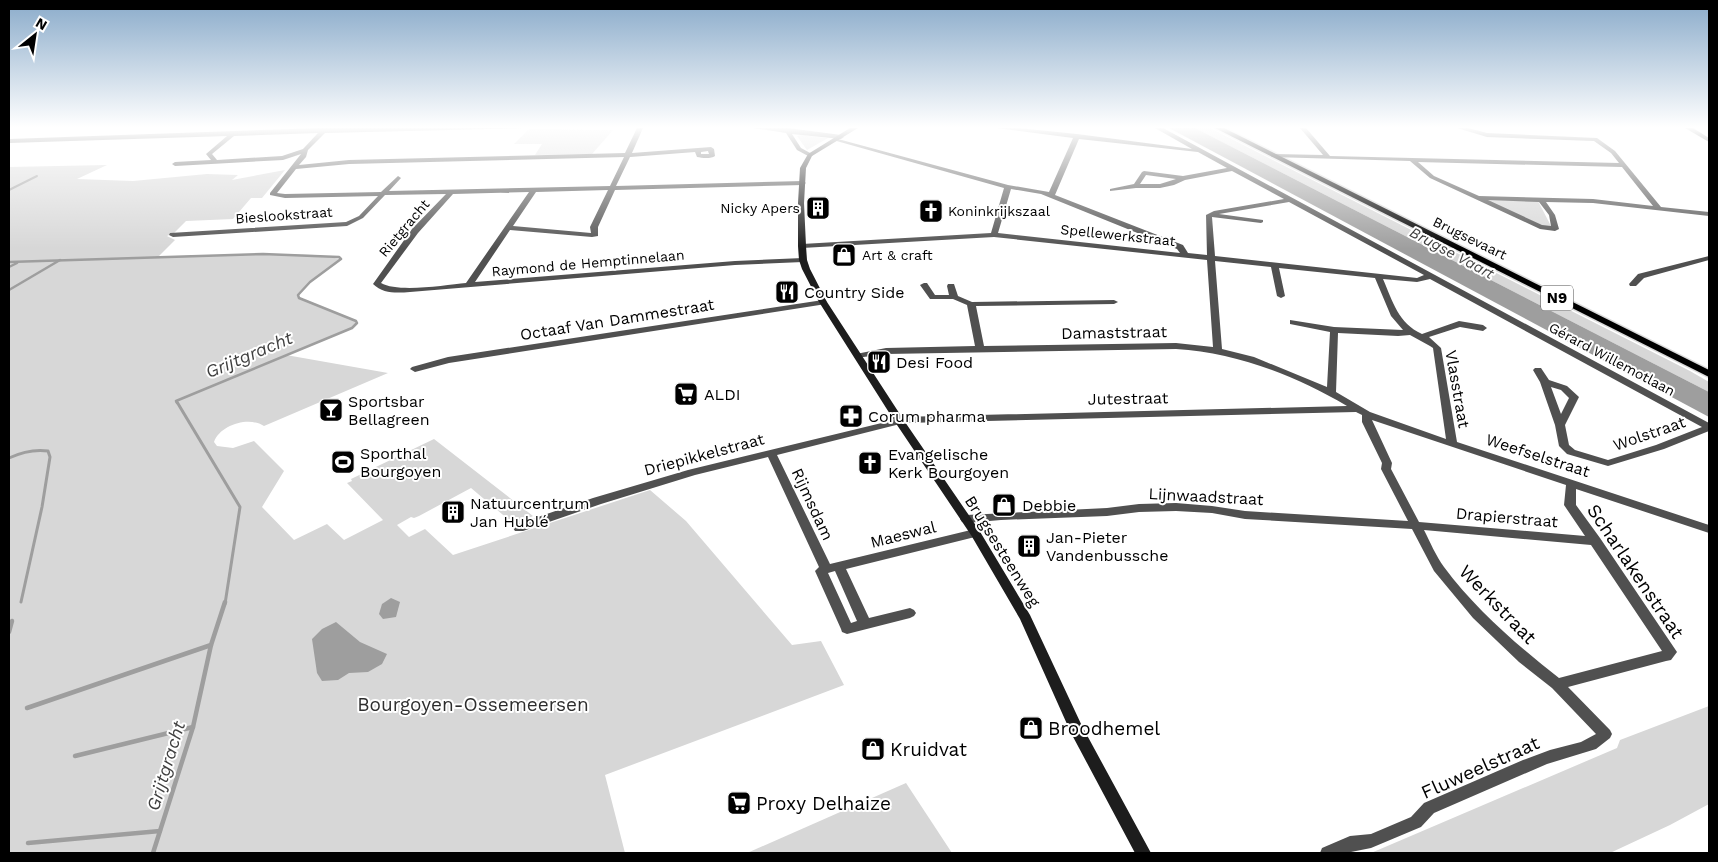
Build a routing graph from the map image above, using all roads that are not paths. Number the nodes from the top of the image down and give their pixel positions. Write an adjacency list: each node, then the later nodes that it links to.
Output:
1 (292, 168): 19 (street)
2 (621, 168): 15 (street)
3 (803, 168): 12 (street, Brugsesteenweg)
4 (942, 168): 14 (street)
5 (1063, 168): 20 (street)
6 (1298, 168): 59 (main road, Brugsevaart / N9)
7 (1422, 168): 21 (street)
8 (1626, 168): 25 (street)
9 (1232, 169): 11 (street); 23 (street, Gérard Willemotlaan)
10 (398, 178): 19 (street, Bieslookstraat)
11 (1183, 178): 13 (street); 13 (street)
12 (803, 183): 15 (street); 31 (street, Brugsesteenweg)
13 (1136, 186): 17 (street)
14 (1008, 187): 20 (street); 30 (street)
15 (612, 189): 16 (street); 28 (street)
16 (534, 190): 18 (street); 28 (street)
17 (1112, 190)
18 (452, 191): 19 (street); 39 (street, Rietgracht)
19 (384, 192): 29 (street, Bieslookstraat)
20 (1051, 195): 32 (street)
21 (1480, 198): 22 (street); 22 (street)
22 (1541, 199): 25 (street)
23 (1290, 200): 24 (street); 38 (street, Gérard Willemotlaan)
24 (1255, 206): 27 (street); 27 (street)
25 (1658, 207): 26 (street)
26 (1709, 214)
27 (1208, 216): 33 (street)
28 (507, 228): 42 (street)
29 (173, 235)
30 (994, 235): 31 (street, Spellewerkstraat); 32 (street, Spellewerkstraat)
31 (802, 246): 35 (street, Brugsesteenweg)
32 (1185, 255): 33 (street, Spellewerkstraat)
33 (1212, 258): 36 (street, Spellewerkstraat); 55 (street)
34 (1709, 258): 40 (street)
35 (802, 260): 42 (street, Raymond de Hemptinnelaan); 46 (street, Brugsesteenweg)
36 (1274, 264): 37 (street, Spellewerkstraat); 44 (street)
37 (1378, 275): 38 (street, Spellewerkstraat); 52 (street)
38 (1430, 276): 65 (street, Gérard Willemotlaan)
39 (378, 284): 42 (street, Raymond de Hemptinnelaan)
40 (1633, 284)
41 (924, 285): 45 (street)
42 (469, 286)
43 (951, 286): 45 (street)
44 (1281, 296)
45 (954, 297): 48 (street)
46 (824, 302): 56 (street, Brugsesteenweg); 57 (street, Octaaf Van Dammestraat)
47 (1114, 302): 48 (street)
48 (971, 304): 54 (street)
49 (1293, 322): 51 (street, Vlasstraat)
50 (1483, 328): 53 (street)
51 (1334, 330): 52 (street, Vlasstraat); 61 (street)
52 (1410, 332): 53 (street, Vlasstraat)
53 (1424, 336): 66 (street, Vlasstraat)
54 (980, 349): 55 (street, Damaststraat); 56 (street, Damaststraat)
55 (1218, 350): 61 (street, Damaststraat)
56 (859, 356): 63 (street, Brugsesteenweg)
57 (415, 368)
58 (1538, 370): 60 (street, Wolstraat)
59 (1709, 374)
60 (1545, 382): 64 (street, Wolstraat); 64 (street)
61 (1330, 393): 62 (street, Damaststraat)
62 (1362, 412): 63 (street, Jutestraat); 66 (street, Weefselstraat); 70 (street, Werkstraat)
63 (900, 421): 67 (street, Driepikkelstraat); 69 (street, Brugsesteenweg)
64 (1560, 424): 65 (street, Wolstraat)
65 (1709, 428)
66 (1452, 443): 68 (street, Weefselstraat)
67 (771, 452): 71 (street, Driepikkelstraat); 76 (street, Rijmsdam)
68 (1571, 483): 72 (street, Weefselstraat); 74 (street, Scharlakenstraat)
69 (966, 519): 70 (street, Lijnwaadstraat); 73 (street, Brugsesteenweg)
70 (1414, 525): 74 (street, Drapierstraat); 79 (street, Werkstraat)
71 (519, 528)
72 (1709, 528)
73 (975, 532): 75 (street, Maeswal); 81 (street, Brugsesteenweg)
74 (1596, 541): 79 (street, Scharlakenstraat)
75 (839, 566): 76 (street); 78 (street)
76 (826, 569): 78 (street, Rijmsdam)
77 (910, 613): 78 (street, Rijmsdam)
78 (865, 624)
79 (1557, 684): 80 (street, Werkstraat)
80 (1594, 720): 82 (street, Fluweelstraat)
81 (1143, 853)
82 (1328, 853)

